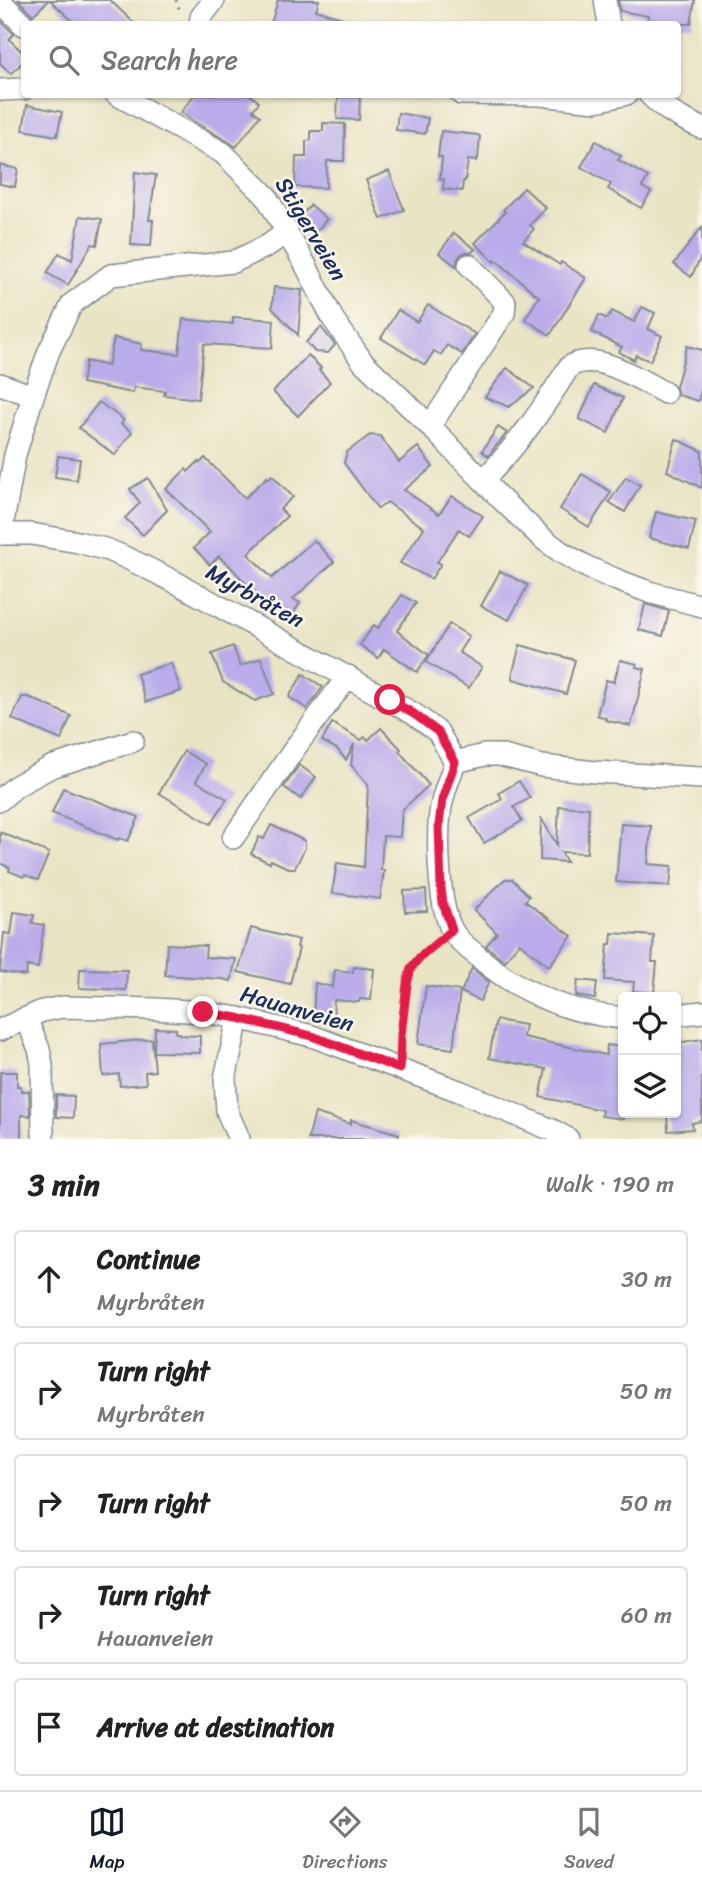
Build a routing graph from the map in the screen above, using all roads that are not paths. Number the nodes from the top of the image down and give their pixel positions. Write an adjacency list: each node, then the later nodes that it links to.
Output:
1 (214, 0): 5 (street)
2 (605, 0): 6 (street)
3 (0, 1): 4 (street)
4 (21, 21)
5 (200, 21)
6 (608, 21)
7 (21, 89): 8 (street)
8 (0, 90)
9 (123, 98): 14 (street, Stigerveien)
10 (568, 98): 11 (street)
11 (609, 98)
12 (653, 98): 13 (street)
13 (702, 128)
14 (287, 232): 18 (street); 19 (street, Stigerveien)
15 (470, 265): 19 (street)
16 (0, 384): 18 (street)
17 (665, 393): 20 (street)
18 (33, 396): 21 (street)
19 (430, 426): 20 (street, Stigerveien)
20 (483, 480): 22 (street, Stigerveien)
21 (1, 534): 23 (street, Myrbråten)
22 (702, 606)
23 (348, 676): 25 (street, Myrbråten); 28 (street)
24 (133, 741): 27 (street)
25 (455, 762): 26 (street); 31 (street)
26 (702, 778)
27 (0, 800)
28 (233, 838)
29 (702, 1012): 30 (street)
30 (681, 1014)
31 (618, 1017)
32 (238, 1018): 33 (street, Hauanveien); 36 (street); 37 (street, Hauanveien)
33 (23, 1020): 34 (street, Hauanveien); 35 (street)
34 (0, 1030)
35 (43, 1139)
36 (239, 1139)
37 (568, 1139)

